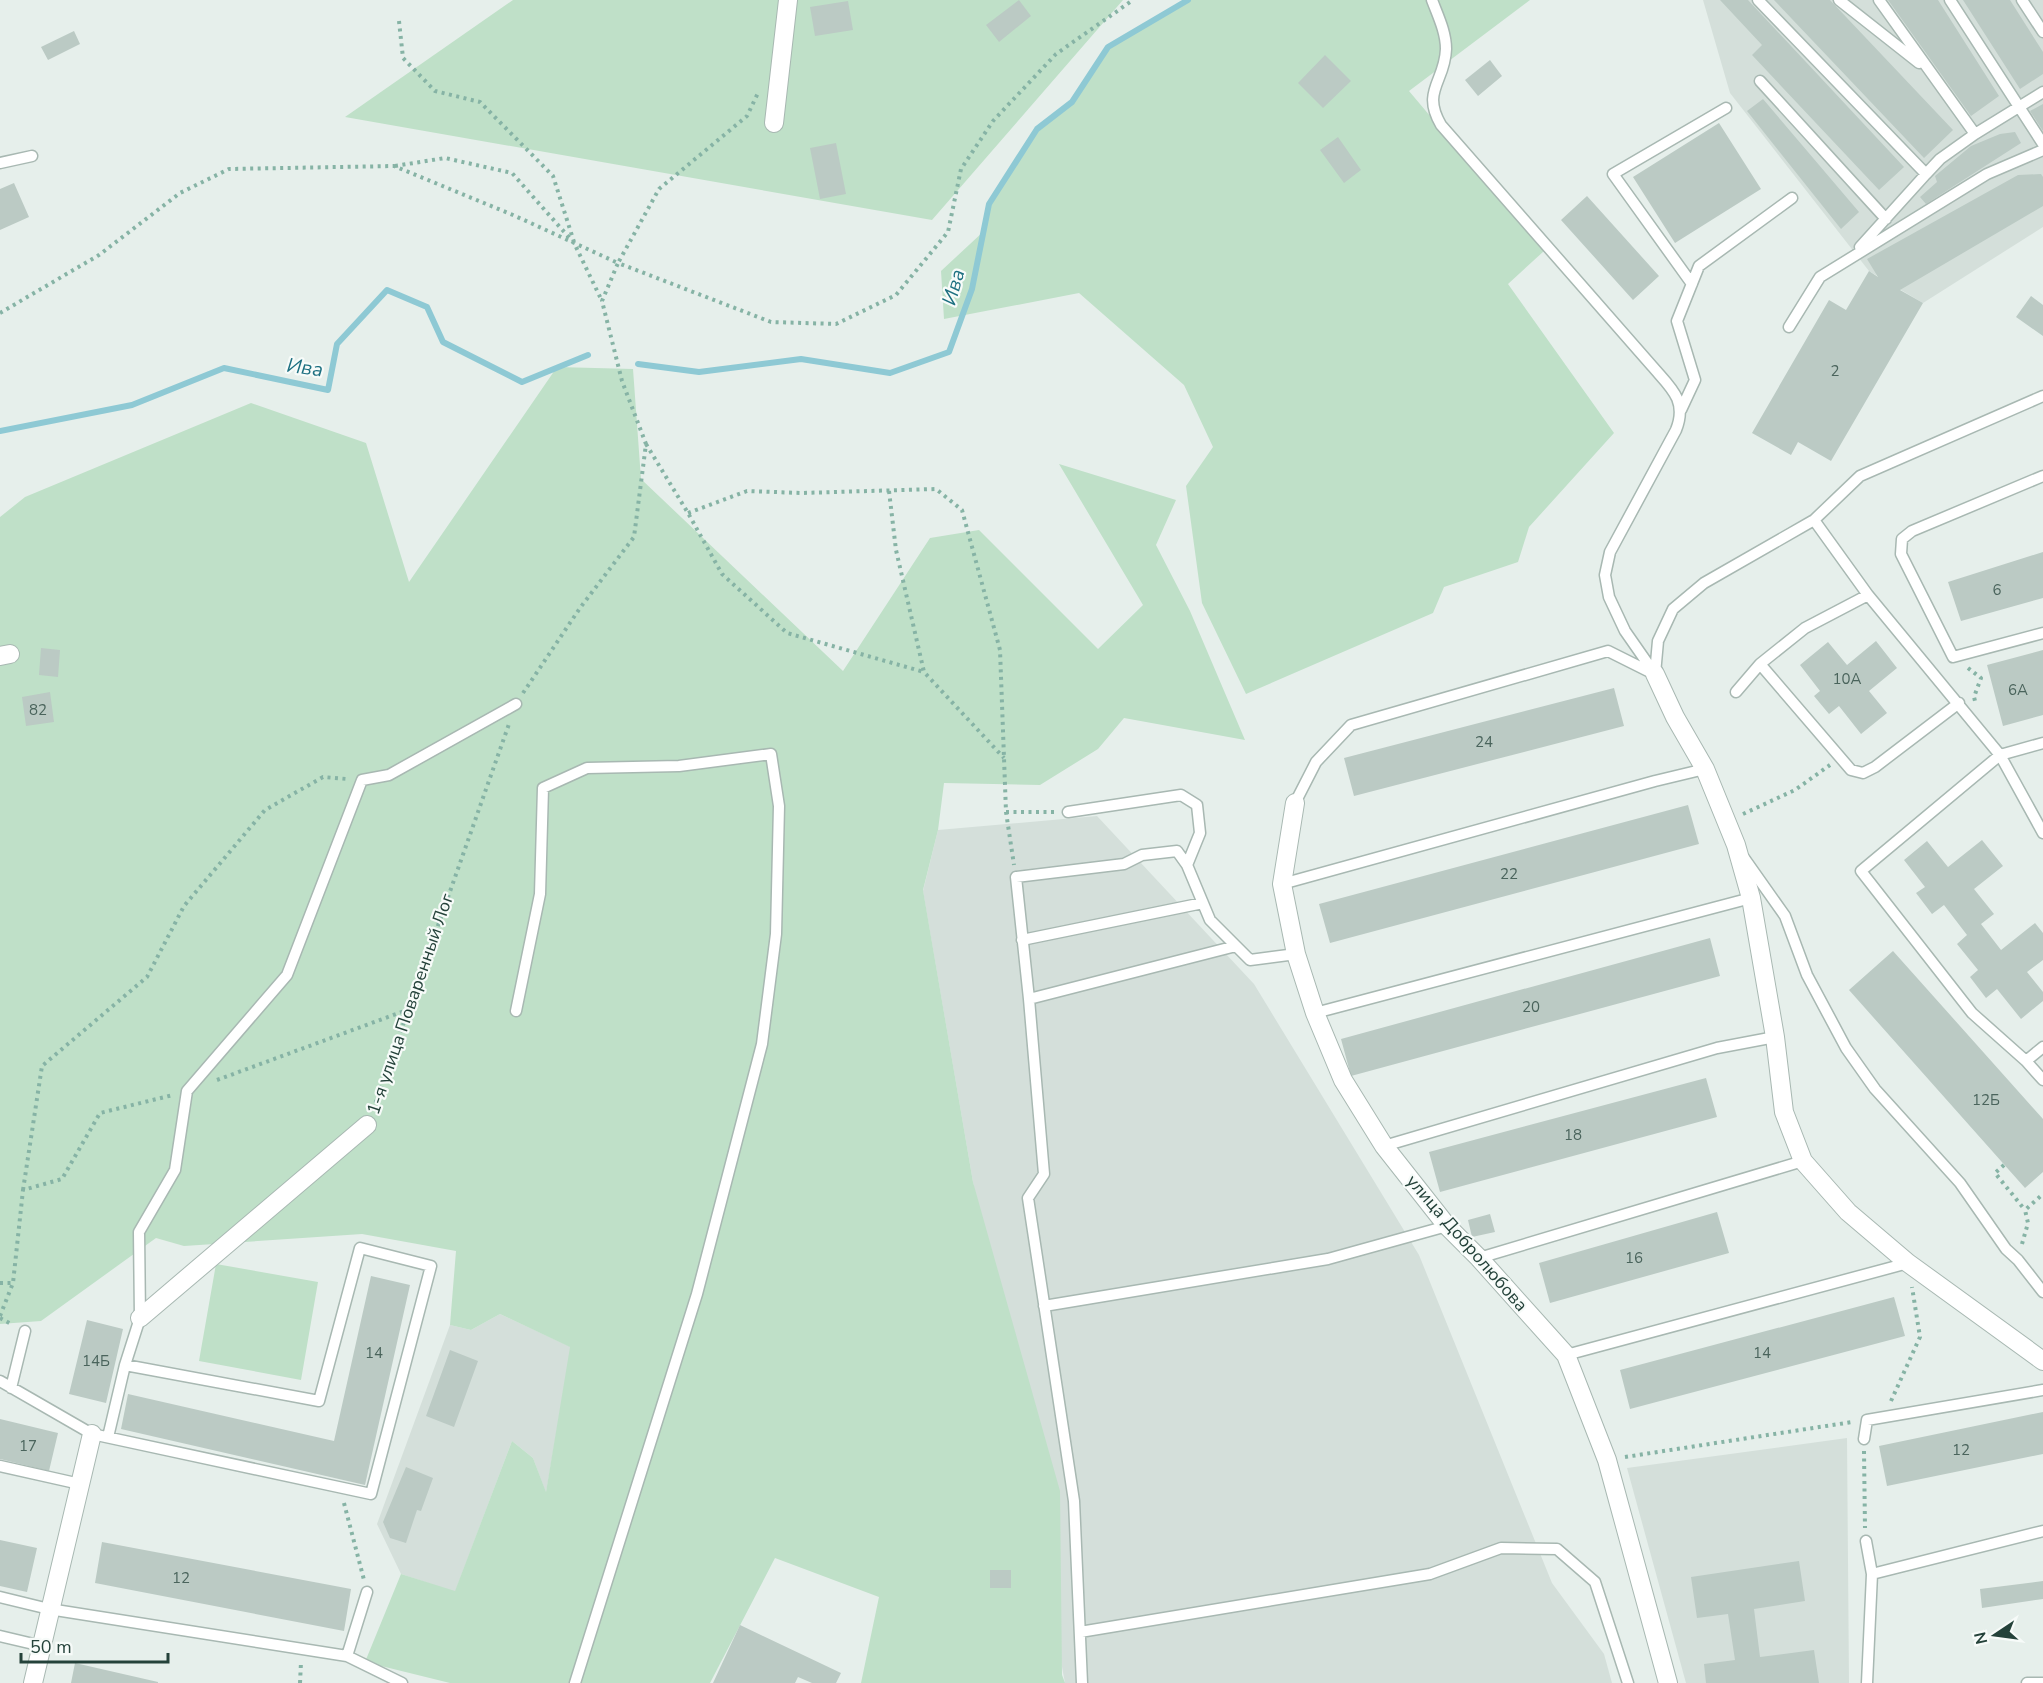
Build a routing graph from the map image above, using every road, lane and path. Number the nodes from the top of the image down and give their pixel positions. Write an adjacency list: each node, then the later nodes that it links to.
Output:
1 (788, 0): 17 (street)
2 (1133, 0): 29 (path)
3 (1432, 0): 35 (lane)
4 (1758, 0): 24 (lane)
5 (1839, 0): 11 (lane)
6 (1879, 0): 11 (lane)
7 (1950, 0): 16 (lane)
8 (2022, 0): 10 (lane)
9 (399, 21): 27 (path)
10 (2043, 32)
11 (1929, 71): 18 (lane)
12 (1760, 81): 26 (lane)
13 (762, 86): 29 (path)
14 (2043, 92): 16 (lane)
15 (1726, 108): 30 (lane)
16 (2019, 108): 18 (lane); 19 (lane)
17 (774, 123)
18 (1975, 134): 24 (lane)
19 (2043, 144)
20 (2043, 150): 28 (lane)
21 (32, 156): 22 (lane)
22 (0, 163)
23 (394, 166): 27 (path); 27 (path); 32 (path)
24 (1926, 174): 26 (lane)
25 (1792, 198): 30 (lane)
26 (1886, 219): 28 (lane)
27 (574, 243): 29 (path); 31 (path)
28 (1851, 257): 33 (lane)
29 (618, 263): 31 (path)
30 (1692, 284): 35 (lane)
31 (602, 301): 36 (path)
32 (0, 313)
33 (1789, 327)
34 (2043, 396): 40 (lane)
35 (1681, 410): 46 (lane)
36 (646, 444): 39 (path); 49 (path, 1-я улица Поваренный Лог)
37 (2043, 476): 43 (lane)
38 (889, 491): 39 (path); 45 (path); 53 (path)
39 (688, 513): 45 (path)
40 (1814, 520): 41 (lane); 46 (lane)
41 (1868, 595): 44 (lane); 48 (lane)
42 (2043, 633): 43 (lane)
43 (1953, 657): 50 (path)
44 (1760, 664): 47 (lane); 54 (lane)
45 (924, 672): 53 (path)
46 (1655, 674): 55 (street); 57 (lane)
47 (1736, 692)
48 (1959, 703): 52 (lane); 54 (lane)
49 (516, 704): 56 (lane); 72 (path, 1-я улица Поваренный Лог)
50 (1977, 707)
51 (2043, 743): 52 (lane)
52 (2000, 755): 61 (lane); 77 (lane)
53 (1004, 758): 58 (path)
54 (1840, 758): 60 (path)
55 (1705, 769): 60 (street); 65 (lane)
56 (362, 780): 79 (lane); 84 (path)
57 (1295, 803): 65 (street, улица Добролюбова)
58 (1006, 812): 59 (path); 64 (path)
59 (1068, 812): 63 (lane)
60 (1727, 825): 62 (street)
61 (2043, 832)
62 (1736, 845): 66 (street); 89 (lane)
63 (1188, 865): 64 (lane); 67 (lane)
64 (1016, 877): 68 (lane)
65 (1282, 884): 70 (street, улица Добролюбова)
66 (1751, 898): 74 (lane); 75 (street)
67 (1203, 903): 68 (lane); 69 (lane)
68 (1022, 940): 71 (lane)
69 (1236, 946): 70 (lane); 71 (lane)
70 (1296, 954): 74 (street, улица Добролюбова)
71 (1029, 999): 94 (lane)
72 (408, 1010): 79 (path); 80 (path, 1-я улица Поваренный Лог)
73 (516, 1011): 126 (lane)
74 (1315, 1013): 81 (street, улица Добролюбова)
75 (1775, 1037): 81 (lane); 82 (street)
76 (2043, 1047): 77 (lane)
77 (2026, 1061): 78 (lane)
78 (2043, 1080)
79 (187, 1091): 84 (path); 96 (lane)
80 (367, 1125): 96 (street, 1-я улица Поваренный Лог)
81 (1384, 1146): 87 (street, улица Добролюбова)
82 (1803, 1161): 88 (lane); 90 (street)
83 (2004, 1165): 86 (path)
84 (23, 1190): 92 (path)
85 (2043, 1194): 86 (path)
86 (2025, 1210): 89 (path)
87 (1447, 1226): 88 (street, улица Добролюбова); 94 (lane)
88 (1479, 1258): 98 (street, улица Добролюбова)
89 (2018, 1260): 93 (lane)
90 (1908, 1263): 98 (lane); 99 (street); 104 (path)
91 (0, 1283): 92 (path)
92 (13, 1283): 95 (path)
93 (2043, 1292)
94 (1044, 1306): 118 (lane)
95 (0, 1316)
96 (140, 1318): 100 (lane)
97 (25, 1331): 102 (lane)
98 (1566, 1355): 108 (street, улица Добролюбова)
99 (2043, 1361)
100 (125, 1365): 106 (lane); 111 (lane)
101 (0, 1381): 102 (lane)
102 (11, 1388): 106 (lane)
103 (2043, 1390): 104 (lane)
104 (1885, 1416): 105 (lane)
105 (1867, 1420): 107 (lane); 108 (path)
106 (100, 1436): 110 (street); 111 (lane)
107 (1864, 1439): 113 (path)
108 (1606, 1460): 129 (street, улица Добролюбова)
109 (0, 1466): 110 (lane)
110 (80, 1484): 117 (street)
111 (340, 1487): 115 (path)
112 (2043, 1531): 114 (lane)
113 (1866, 1540): 114 (lane)
114 (1872, 1574): 130 (lane)
115 (367, 1592): 122 (lane)
116 (0, 1597): 117 (lane)
117 (49, 1609): 120 (street); 121 (lane)
118 (1080, 1632): 127 (lane); 128 (lane)
119 (0, 1636): 120 (lane)
120 (42, 1646): 123 (street)
121 (303, 1649): 122 (lane); 124 (path)
122 (347, 1656): 125 (lane)
123 (33, 1683)
124 (300, 1683)
125 (402, 1683)
126 (575, 1683)
127 (1082, 1683)
128 (1628, 1683)
129 (1668, 1683)
130 (1867, 1683)
131 (2027, 1683): 132 (lane)
132 (2043, 1683)

